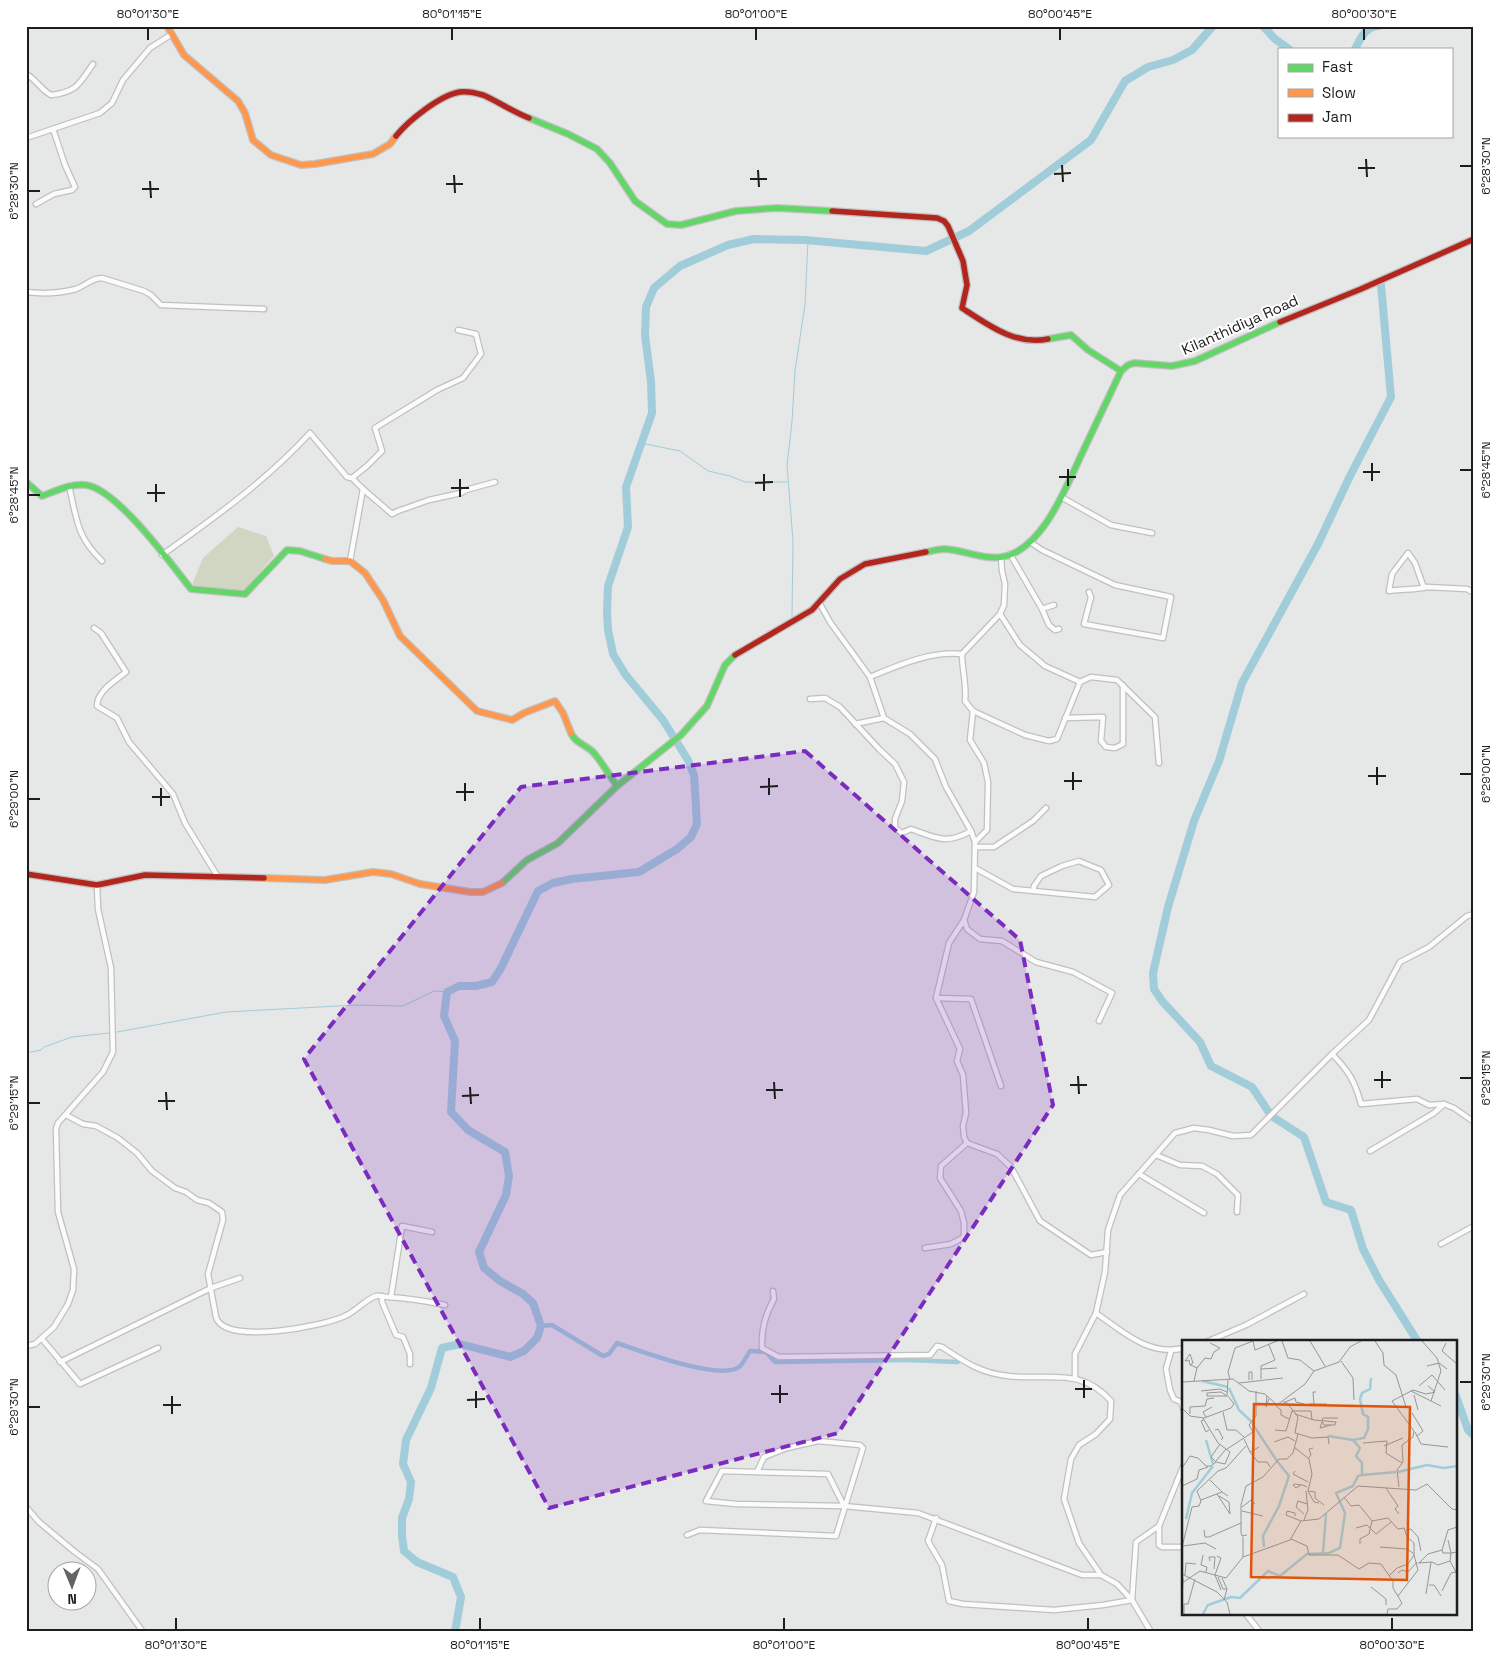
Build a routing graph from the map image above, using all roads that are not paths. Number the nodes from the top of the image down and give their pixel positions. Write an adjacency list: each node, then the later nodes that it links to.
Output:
1 (167, 26): 2 (street)
2 (172, 34): 5 (street); 12 (street)
3 (93, 64): 4 (street)
4 (26, 74)
5 (53, 129): 6 (street); 7 (street)
6 (26, 138)
7 (36, 204)
8 (1474, 240): 12 (street, Kilanthidiya Road)
9 (26, 292): 10 (street)
10 (264, 309)
11 (458, 330): 13 (street)
12 (1121, 371): 18 (street)
13 (352, 478): 17 (street); 22 (street)
14 (26, 482): 16 (street)
15 (496, 482): 17 (street)
16 (69, 486): 22 (street); 24 (street)
17 (363, 490): 25 (street)
18 (1061, 497): 19 (street); 20 (street)
19 (1152, 533)
20 (1030, 542): 21 (street); 27 (street)
21 (1010, 554): 23 (street); 31 (street)
22 (162, 555): 25 (street)
23 (1001, 557): 29 (street); 32 (street)
24 (102, 561)
25 (350, 561): 45 (street)
26 (1424, 588): 26 (street); 28 (street)
27 (1089, 592)
28 (1474, 592)
29 (820, 604): 36 (street); 45 (street)
30 (1054, 605): 31 (street)
31 (1042, 609): 34 (street)
32 (1000, 614): 35 (street); 37 (street)
33 (94, 628): 51 (street)
34 (1059, 629)
35 (962, 654): 36 (street); 40 (street)
36 (870, 677): 41 (street)
37 (1080, 682): 38 (street); 42 (street)
38 (1123, 686): 42 (street); 44 (street)
39 (810, 699): 43 (street)
40 (973, 711): 42 (street); 48 (street)
41 (884, 718): 43 (street); 47 (street)
42 (1065, 718)
43 (856, 724): 47 (street)
44 (1159, 763)
45 (617, 786): 51 (street)
46 (1046, 808): 48 (street)
47 (971, 831): 48 (street)
48 (975, 845): 49 (street)
49 (975, 868): 53 (street); 55 (street)
50 (26, 874): 52 (street)
51 (218, 877): 52 (street)
52 (97, 885): 61 (street)
53 (1034, 891): 53 (street)
54 (1474, 914): 58 (street)
55 (964, 920): 56 (street); 57 (street)
56 (936, 998): 59 (street); 63 (street)
57 (1099, 1021)
58 (1332, 1054): 60 (street); 65 (street)
59 (1001, 1086)
60 (1444, 1104): 62 (street); 64 (street)
61 (66, 1115): 75 (street); 82 (street)
62 (1474, 1122)
63 (967, 1142): 72 (street); 73 (street)
64 (1370, 1150)
65 (1156, 1155): 66 (street); 67 (street)
66 (1139, 1174): 68 (street); 73 (street)
67 (1237, 1212)
68 (1204, 1213)
69 (1474, 1226): 71 (street)
70 (432, 1232): 79 (street)
71 (1441, 1244)
72 (925, 1248)
73 (1107, 1252): 81 (street)
74 (240, 1278): 75 (street)
75 (212, 1288): 78 (street); 88 (street)
76 (773, 1291): 90 (street)
77 (1304, 1294): 83 (street)
78 (382, 1296): 79 (street); 89 (street)
79 (391, 1297): 80 (street)
80 (445, 1305)
81 (1096, 1313): 87 (street); 90 (street)
82 (42, 1338): 84 (street); 88 (street)
83 (1211, 1340)
84 (26, 1346)
85 (158, 1348): 88 (street)
86 (1182, 1348): 87 (street)
87 (1171, 1351): 91 (street)
88 (60, 1362)
89 (410, 1364)
90 (1075, 1378): 100 (street)
91 (1182, 1405)
92 (1182, 1469): 97 (street)
93 (757, 1472): 94 (street); 94 (street); 94 (street)
94 (844, 1506): 96 (street); 98 (street)
95 (26, 1507): 103 (street)
96 (936, 1518): 100 (street); 101 (street)
97 (1159, 1526): 99 (street); 101 (street)
98 (687, 1534)
99 (1182, 1547)
100 (1101, 1575): 101 (street)
101 (1132, 1600): 104 (street)
102 (1248, 1616): 105 (street)
103 (143, 1632)
104 (1151, 1632)
105 (1260, 1632)

